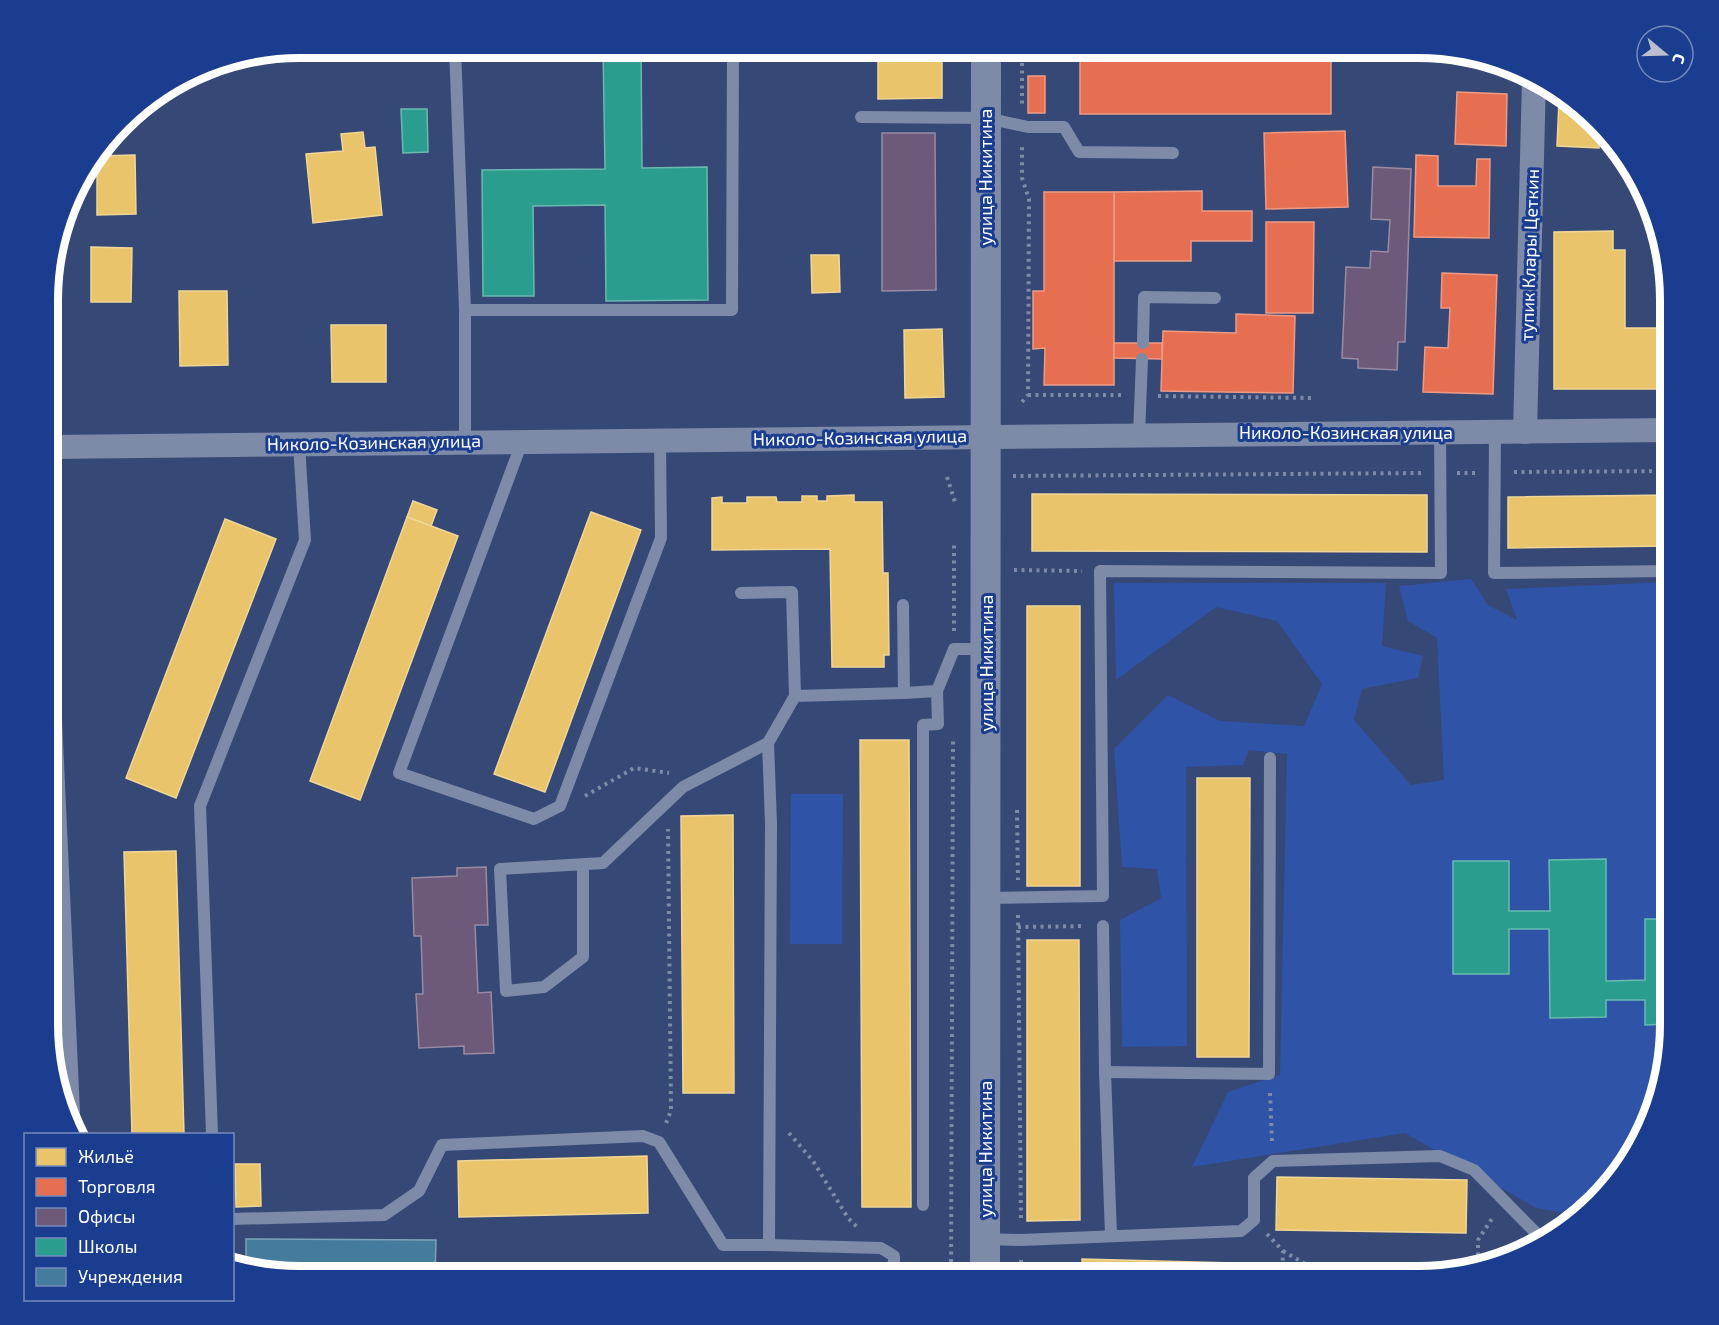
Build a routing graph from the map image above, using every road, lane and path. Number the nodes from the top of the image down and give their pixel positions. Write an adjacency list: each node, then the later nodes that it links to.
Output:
1 (455, 58): 10 (lane)
2 (733, 58): 10 (lane)
3 (986, 58): 6 (street, улица Никитина)
4 (1534, 87): 20 (street, тупик Клары Цеткин)
5 (861, 117): 6 (lane)
6 (986, 118): 7 (lane); 22 (street, улица Никитина)
7 (1173, 153)
8 (1029, 199): 13 (path)
9 (1215, 298): 11 (lane)
10 (465, 310): 24 (lane)
11 (1143, 343)
12 (1142, 358): 14 (lane)
13 (1028, 395): 14 (path); 16 (path)
14 (1142, 396): 15 (path); 21 (lane)
15 (1313, 398)
16 (1022, 402)
17 (1660, 430): 20 (street, Николо-Козинская улица)
18 (1440, 432): 19 (street, Николо-Козинская улица); 21 (street, Николо-Козинская улица); 30 (lane)
19 (1495, 432): 20 (street, Николо-Козинская улица); 29 (lane)
20 (1525, 432)
21 (1139, 435): 22 (street, Николо-Козинская улица)
22 (987, 437): 23 (street, Николо-Козинская улица); 41 (street, улица Никитина)
23 (660, 440): 25 (street, Николо-Козинская улица); 49 (lane)
24 (465, 442): 25 (street, Николо-Козинская улица); 26 (street, Николо-Козинская улица)
25 (522, 442): 49 (lane)
26 (299, 444): 27 (street, Николо-Козинская улица); 60 (lane)
27 (58, 447)
28 (1660, 471): 29 (path)
29 (1494, 472): 30 (path); 37 (lane)
30 (1440, 473): 31 (path); 36 (lane)
31 (1013, 476)
32 (947, 477): 33 (path)
33 (954, 511)
34 (954, 534): 40 (path)
35 (1014, 570): 36 (path)
36 (1100, 571): 53 (lane)
37 (1660, 571)
38 (741, 593): 44 (lane)
39 (903, 605): 43 (lane)
40 (954, 649): 41 (lane); 42 (lane)
41 (987, 649): 53 (street, улица Никитина)
42 (937, 692): 43 (lane); 64 (lane)
43 (904, 693): 44 (lane)
44 (795, 696): 46 (lane)
45 (953, 732): 75 (path)
46 (768, 743): 48 (lane); 59 (lane)
47 (1270, 758): 57 (lane)
48 (683, 787): 49 (path); 50 (lane)
49 (563, 798)
50 (667, 801): 51 (lane); 61 (path)
51 (583, 864): 51 (lane)
52 (58, 894): 58 (street)
53 (986, 898): 69 (street, улица Никитина)
54 (1103, 926): 55 (path); 56 (lane)
55 (1018, 927)
56 (1105, 1072): 57 (lane); 68 (lane)
57 (1269, 1074): 62 (path)
58 (67, 1086)
59 (769, 1109): 70 (lane); 71 (path)
60 (212, 1133)
61 (658, 1142): 65 (lane); 70 (lane)
62 (1273, 1161): 63 (lane); 66 (lane)
63 (1503, 1200): 67 (lane); 73 (path)
64 (923, 1205)
65 (234, 1219)
66 (1254, 1220): 68 (lane); 72 (path)
67 (1540, 1234)
68 (1111, 1236): 69 (lane)
69 (985, 1239): 76 (street, улица Никитина)
70 (769, 1245): 71 (lane)
71 (881, 1248): 74 (lane)
72 (1283, 1251): 77 (path); 78 (path)
73 (1478, 1259)
74 (894, 1266)
75 (951, 1266)
76 (985, 1266)
77 (1282, 1266)
78 (1309, 1266)

